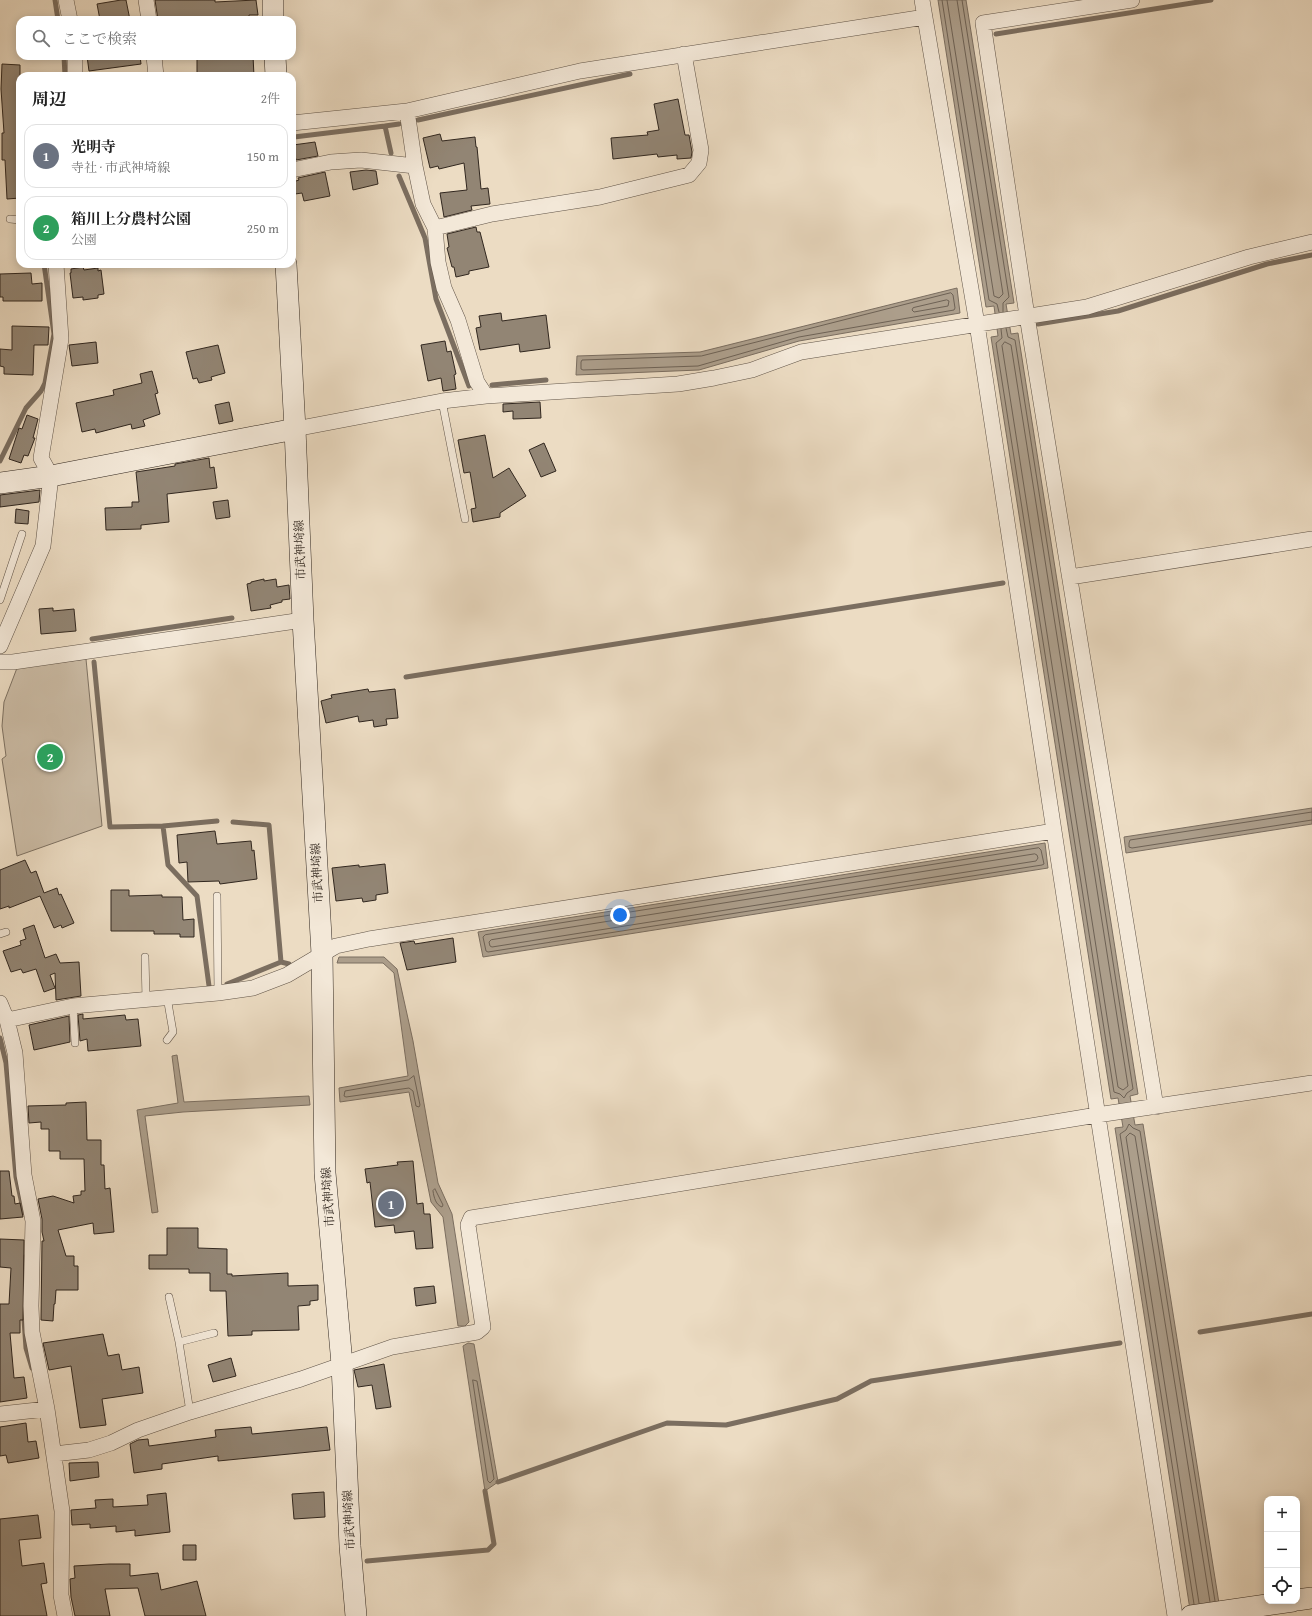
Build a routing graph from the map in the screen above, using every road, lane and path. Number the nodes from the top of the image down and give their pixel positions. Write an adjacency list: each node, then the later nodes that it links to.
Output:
1 (66, 0): 6 (street)
2 (146, 0): 7 (street)
3 (273, 0): 8 (main road)
4 (922, 0): 9 (street)
5 (1132, 0): 27 (street)
6 (69, 16)
7 (148, 16)
8 (274, 16)
9 (925, 17): 10 (street); 28 (street)
10 (684, 54): 17 (street); 23 (street)
11 (75, 60): 14 (street)
12 (154, 60): 15 (street)
13 (275, 60): 16 (main road)
14 (75, 72)
15 (156, 72)
16 (276, 72)
17 (407, 111): 18 (street); 19 (street)
18 (296, 123)
19 (415, 166): 20 (street); 23 (street)
20 (296, 169)
21 (10, 219): 22 (lane)
22 (16, 220)
23 (435, 228): 29 (street)
24 (1312, 242): 27 (street)
25 (56, 268): 32 (street)
26 (286, 268): 31 (main road, 市武神埼線)
27 (1027, 316): 28 (street); 37 (street)
28 (977, 324): 29 (street); 42 (street)
29 (486, 396): 30 (street)
30 (442, 401): 31 (street); 34 (lane)
31 (295, 430): 32 (main road); 39 (main road, 市武神埼線)
32 (51, 476): 33 (main road); 40 (street)
33 (0, 484)
34 (465, 519)
35 (22, 534): 38 (lane)
36 (1312, 539): 37 (street)
37 (1070, 577): 55 (street)
38 (0, 600)
39 (303, 620): 41 (street); 44 (main road, 市武神埼線)
40 (0, 646)
41 (0, 662)
42 (1054, 830): 44 (street); 56 (street)
43 (217, 896): 46 (lane)
44 (322, 954): 46 (street); 60 (main road, 市武神埼線)
45 (145, 957): 48 (lane)
46 (218, 993): 47 (street)
47 (167, 997): 48 (street); 52 (lane)
48 (146, 999): 50 (street)
49 (0, 1002): 51 (street)
50 (73, 1006): 51 (street); 53 (lane)
51 (7, 1020): 61 (street)
52 (167, 1040)
53 (75, 1043)
54 (1312, 1083): 55 (street)
55 (1156, 1107): 56 (street)
56 (1098, 1115): 60 (street); 70 (street)
57 (169, 1297): 59 (lane)
58 (214, 1333): 59 (lane)
59 (179, 1342): 62 (lane)
60 (342, 1364): 62 (street); 69 (main road, 市武神埼線)
61 (40, 1409): 63 (street); 64 (street)
62 (190, 1412): 64 (street)
63 (0, 1414)
64 (54, 1454): 68 (street)
65 (1312, 1598): 66 (main road)
66 (1300, 1600)
67 (1270, 1604): 71 (main road)
68 (65, 1616)
69 (356, 1616)
70 (1175, 1616)
71 (1191, 1616)

